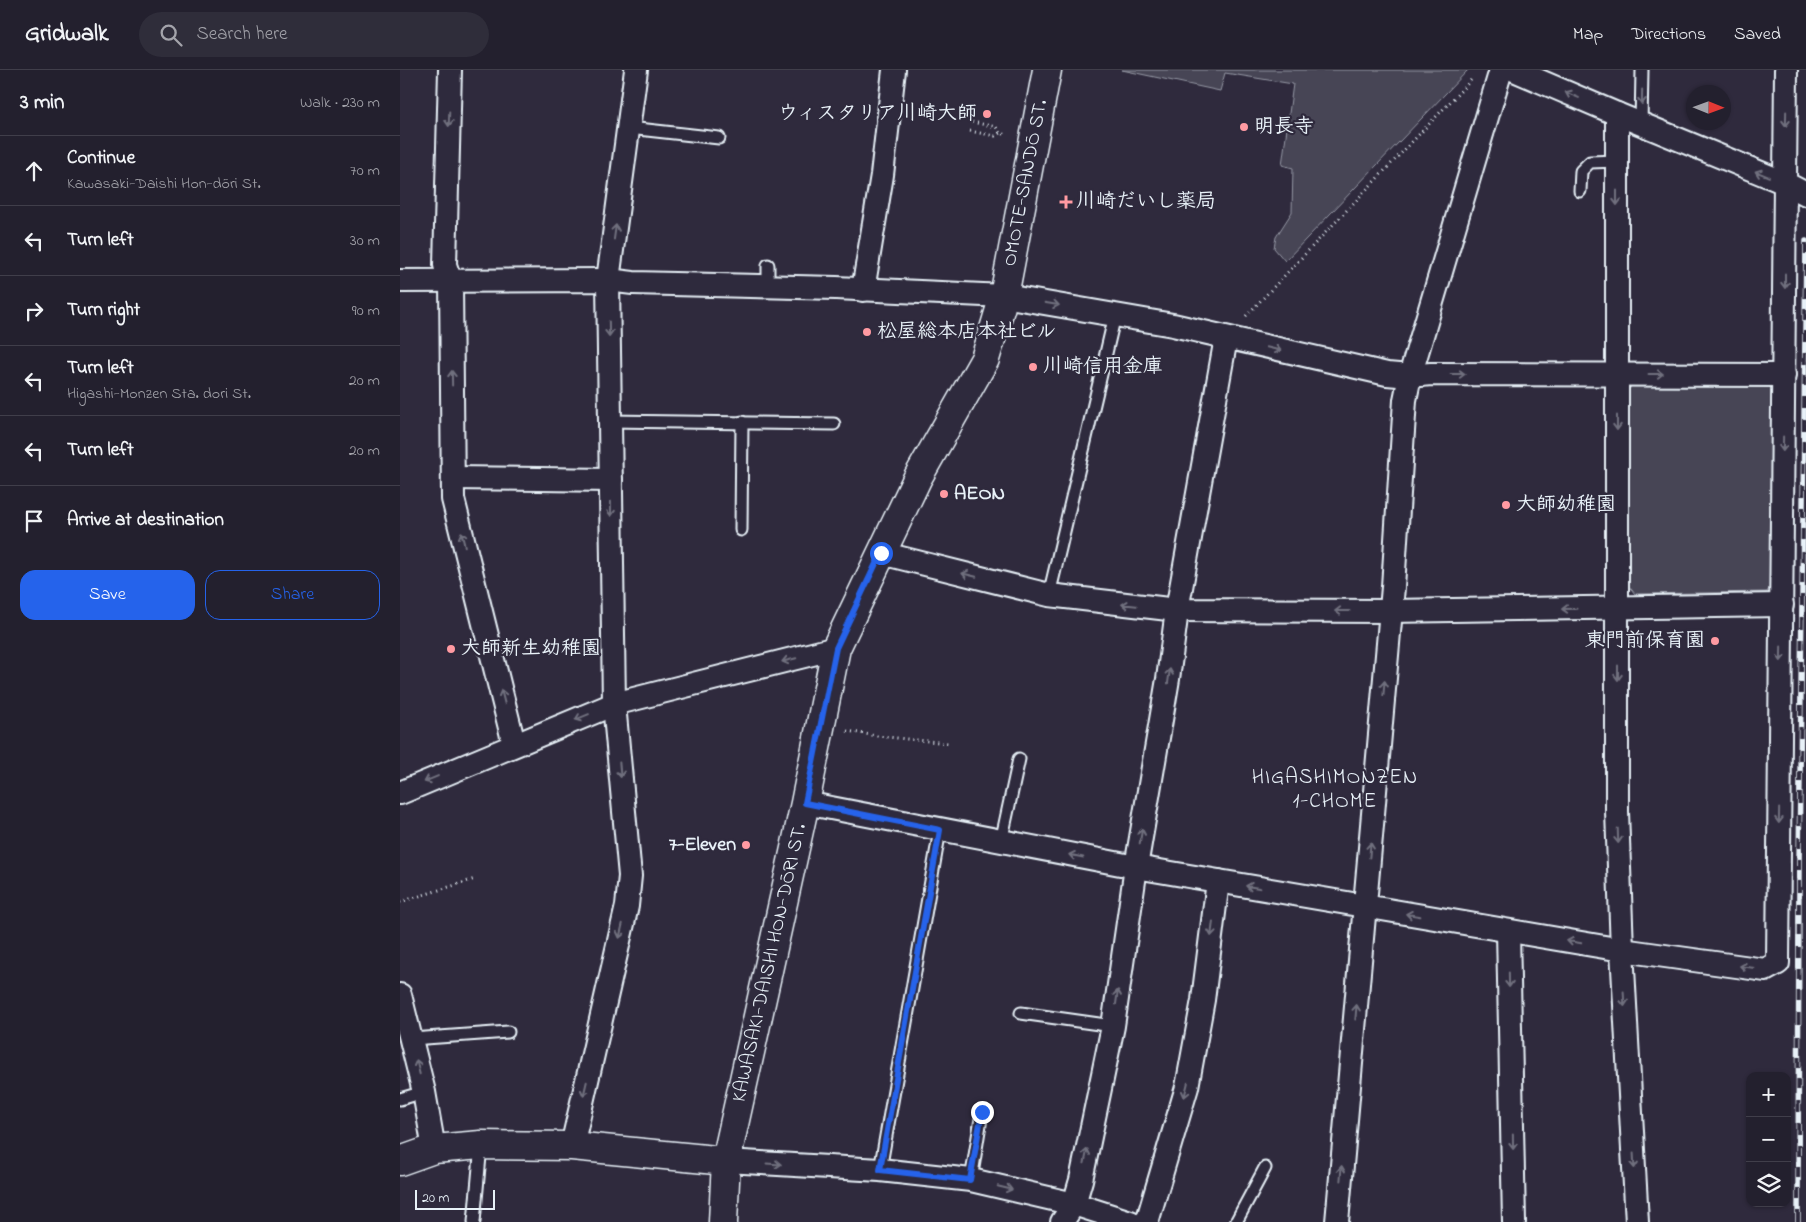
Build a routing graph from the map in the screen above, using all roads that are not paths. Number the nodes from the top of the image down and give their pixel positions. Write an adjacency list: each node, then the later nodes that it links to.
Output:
1 (450, 70): 19 (street, one-way to 19)
2 (636, 70): 11 (street)
3 (894, 70): 20 (street)
4 (1047, 70): 21 (street, OMOTE-SANDŌ ST.)
5 (1501, 70): 26 (street)
6 (1514, 70): 9 (street, one-way to 6)
7 (1642, 70): 10 (lane, one-way to 10)
8 (1786, 70): 14 (street, one-way to 14)
9 (1617, 114): 10 (street); 13 (street)
10 (1641, 125): 14 (street, one-way to 10)
11 (628, 128): 12 (lane); 17 (street, one-way to 11)
12 (719, 138)
13 (1617, 161): 15 (lane); 24 (street, one-way to 24)
14 (1785, 183): 16 (street); 25 (street, one-way to 25)
15 (1580, 191)
16 (1806, 194)
17 (608, 280): 19 (street); 20 (street); 27 (street, one-way to 27)
18 (400, 281): 19 (street)
19 (451, 282): 30 (street, one-way to 19)
20 (863, 290): 21 (street)
21 (1004, 296): 22 (street, one-way to 22); 33 (street, KAWASAKI-DAISHI HON-DŌRI ST.)
22 (1115, 315): 23 (street); 34 (lane)
23 (1226, 338): 26 (street, one-way to 26); 37 (street)
24 (1616, 374): 25 (street, one-way to 25); 26 (street, one-way to 24); 36 (street, one-way to 36)
25 (1784, 375): 35 (street, one-way to 35)
26 (1410, 376): 38 (street)
27 (610, 420): 28 (lane); 31 (street)
28 (742, 422): 29 (lane); 32 (lane)
29 (834, 424)
30 (453, 478): 31 (street); 41 (street, one-way to 30)
31 (611, 480): 40 (street, one-way to 40)
32 (741, 530)
33 (881, 553): 34 (street, one-way to 33); 39 (street, KAWASAKI-DAISHI HON-DŌRI ST.)
34 (1048, 596): 37 (street, one-way to 34)
35 (1782, 605): 36 (street); 51 (street, one-way to 51)
36 (1618, 608): 38 (street, one-way to 38); 51 (street, one-way to 51)
37 (1177, 610): 38 (street, one-way to 37); 47 (street, one-way to 37)
38 (1390, 611): 49 (street, one-way to 38)
39 (836, 648): 40 (street, one-way to 40); 44 (street, KAWASAKI-DAISHI HON-DŌRI ST.)
40 (614, 704): 41 (street, one-way to 41); 61 (street, one-way to 61)
41 (514, 744): 43 (street, one-way to 43)
42 (1019, 759): 46 (lane)
43 (400, 793)
44 (805, 803): 45 (street); 64 (street, KAWASAKI-DAISHI HON-DŌRI ST.)
45 (940, 830): 46 (street); 66 (lane)
46 (1001, 842): 47 (street, one-way to 46)
47 (1136, 867): 48 (street); 54 (street, one-way to 47)
48 (1218, 881): 49 (street, one-way to 48); 73 (street, one-way to 73)
49 (1365, 906): 50 (street, one-way to 49); 75 (street, one-way to 49)
50 (1508, 931): 51 (street, one-way to 50); 76 (street, one-way to 76)
51 (1622, 950): 77 (street, one-way to 77)
52 (400, 995): 56 (street)
53 (1021, 1013): 54 (lane)
54 (1113, 1026): 68 (street, one-way to 54)
55 (508, 1032): 56 (lane)
56 (412, 1039): 57 (street, one-way to 56)
57 (424, 1092): 58 (lane); 62 (street)
58 (400, 1099)
59 (982, 1112): 67 (lane)
60 (481, 1146): 61 (street); 62 (street); 69 (lane)
61 (572, 1146): 64 (street)
62 (434, 1149): 63 (street)
63 (400, 1161)
64 (726, 1161): 66 (street, one-way to 66); 70 (street, KAWASAKI-DAISHI HON-DŌRI ST.)
65 (1265, 1168): 74 (lane)
66 (880, 1170): 67 (street)
67 (970, 1180): 68 (street, one-way to 68)
68 (1074, 1204): 71 (street); 72 (street)
69 (474, 1222)
70 (723, 1222)
71 (1062, 1222)
72 (1130, 1222)
73 (1146, 1222)
74 (1236, 1222)
75 (1337, 1222)
76 (1514, 1222)
77 (1637, 1222)

